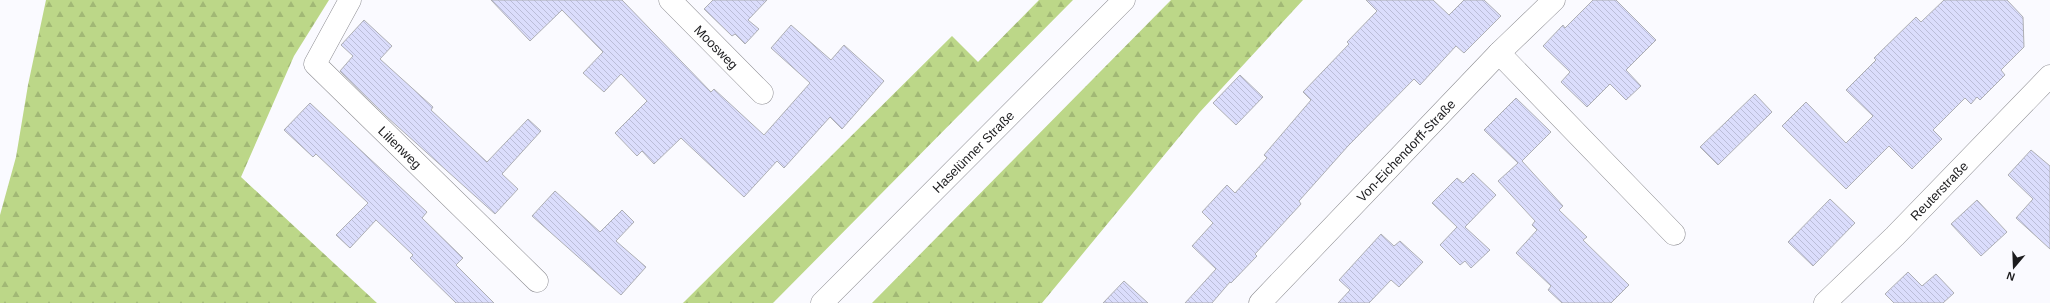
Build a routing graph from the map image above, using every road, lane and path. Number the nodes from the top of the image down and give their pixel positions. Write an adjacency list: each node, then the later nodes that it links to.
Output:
1 (350, 0): 9 (street, Lilienweg)
2 (670, 0): 7 (street, Moosweg)
3 (1124, 0): 10 (street, Haselünner Straße)
4 (1554, 0): 5 (street, Von-Eichendorff-Straße)
5 (1499, 53): 8 (street); 11 (street, Von-Eichendorff-Straße)
6 (2050, 76): 12 (street, Reuterstraße)
7 (762, 93)
8 (1674, 234)
9 (537, 281)
10 (822, 303)
11 (1260, 303)
12 (1825, 303)

